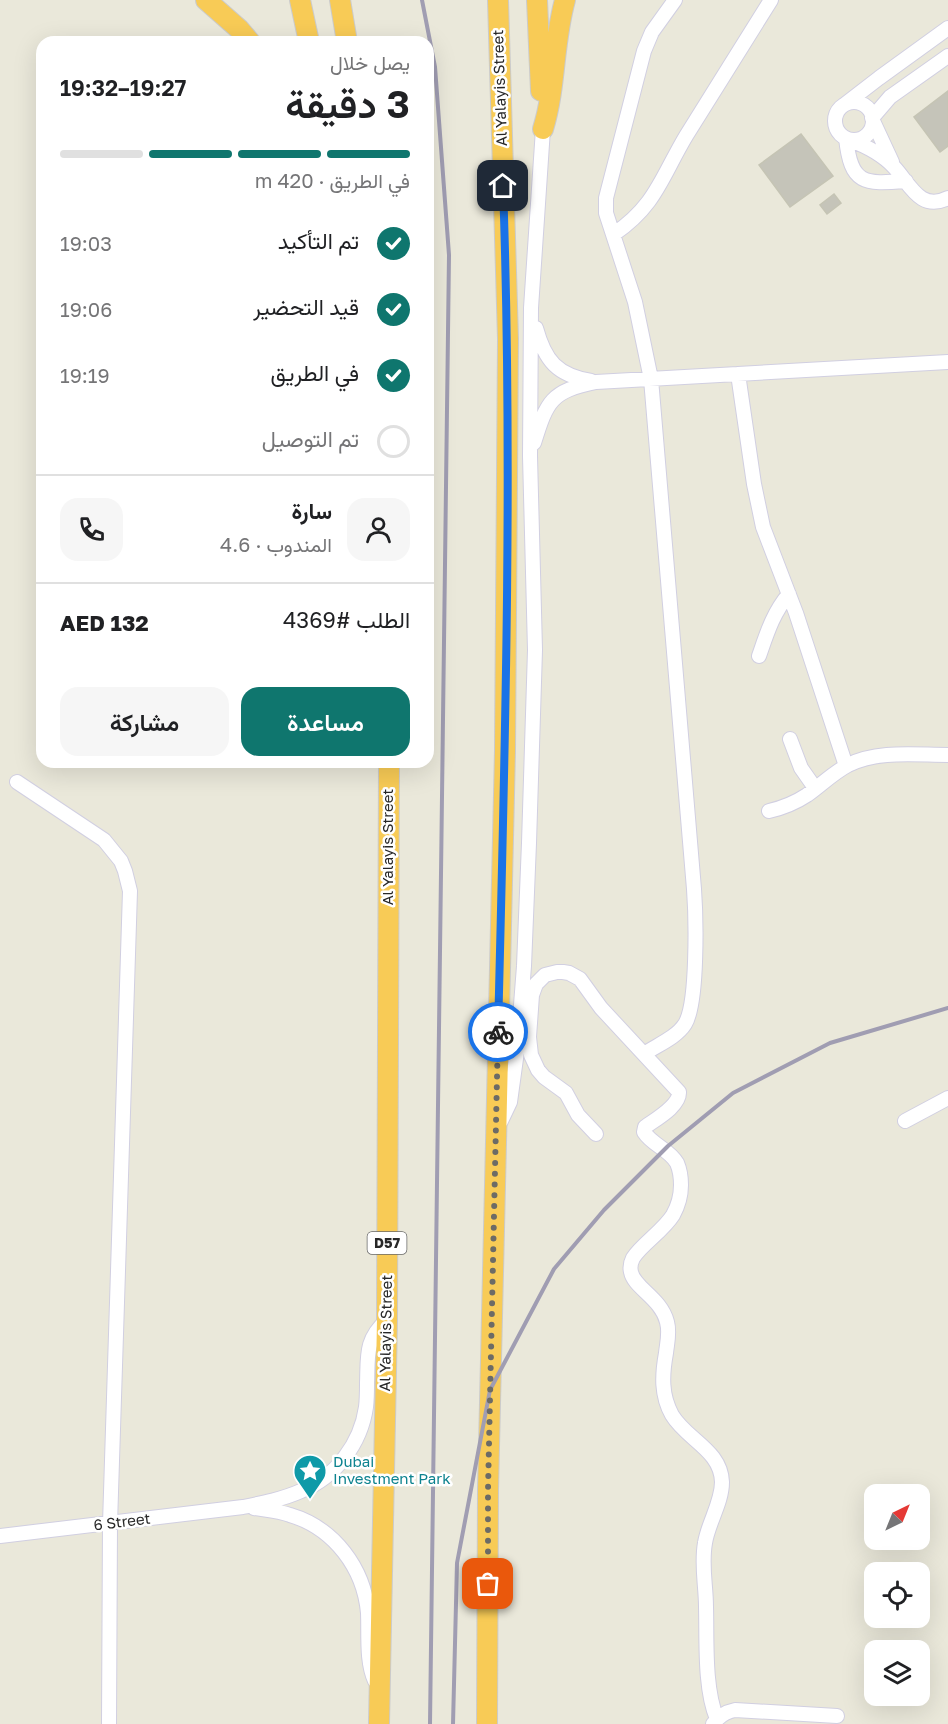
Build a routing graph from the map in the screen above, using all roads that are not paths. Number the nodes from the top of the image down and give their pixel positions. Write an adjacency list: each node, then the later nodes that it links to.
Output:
1 (206, 0): 10 (highway)
2 (300, 0): 11 (highway)
3 (340, 0): 12 (highway)
4 (498, 0): 40 (highway, Al Yalayis Street)
5 (537, 0): 16 (highway)
6 (565, 0): 16 (highway)
7 (675, 0): 21 (street)
8 (771, 0): 21 (street)
9 (948, 28): 14 (street)
10 (245, 36)
11 (308, 36)
12 (346, 36)
13 (948, 56): 15 (street)
14 (843, 105): 15 (street); 17 (street)
15 (872, 119): 17 (street); 18 (street)
16 (543, 129): 22 (street)
17 (848, 139): 18 (street); 19 (street)
18 (894, 167): 19 (street)
19 (906, 181): 20 (street)
20 (948, 198)
21 (614, 234): 25 (street)
22 (531, 309): 26 (street); 27 (street)
23 (948, 362): 24 (street)
24 (738, 374): 25 (street); 28 (street)
25 (651, 379): 26 (street); 37 (street)
26 (596, 382): 27 (street)
27 (530, 456): 40 (street)
28 (789, 594): 29 (street); 32 (street)
29 (759, 656)
30 (790, 740): 35 (street)
31 (948, 755): 32 (street)
32 (846, 766): 35 (street)
33 (389, 768): 42 (highway, Al Yalayis Street / D57)
34 (17, 782): 44 (street)
35 (815, 788): 36 (street)
36 (769, 811)
37 (644, 1054): 41 (street); 48 (street)
38 (948, 1098): 39 (street)
39 (905, 1121)
40 (495, 1126): 51 (highway, Al Yalayis Street)
41 (596, 1134)
42 (387, 1320): 43 (street); 46 (highway, Al Yalayis Street / D57)
43 (243, 1507): 44 (street, 6 Street); 46 (street)
44 (110, 1524): 45 (street, 6 Street); 49 (street)
45 (0, 1536)
46 (380, 1689): 50 (highway, Al Yalayis Street / D57)
47 (837, 1716): 48 (street)
48 (715, 1721)
49 (109, 1724)
50 (379, 1724)
51 (487, 1724)

